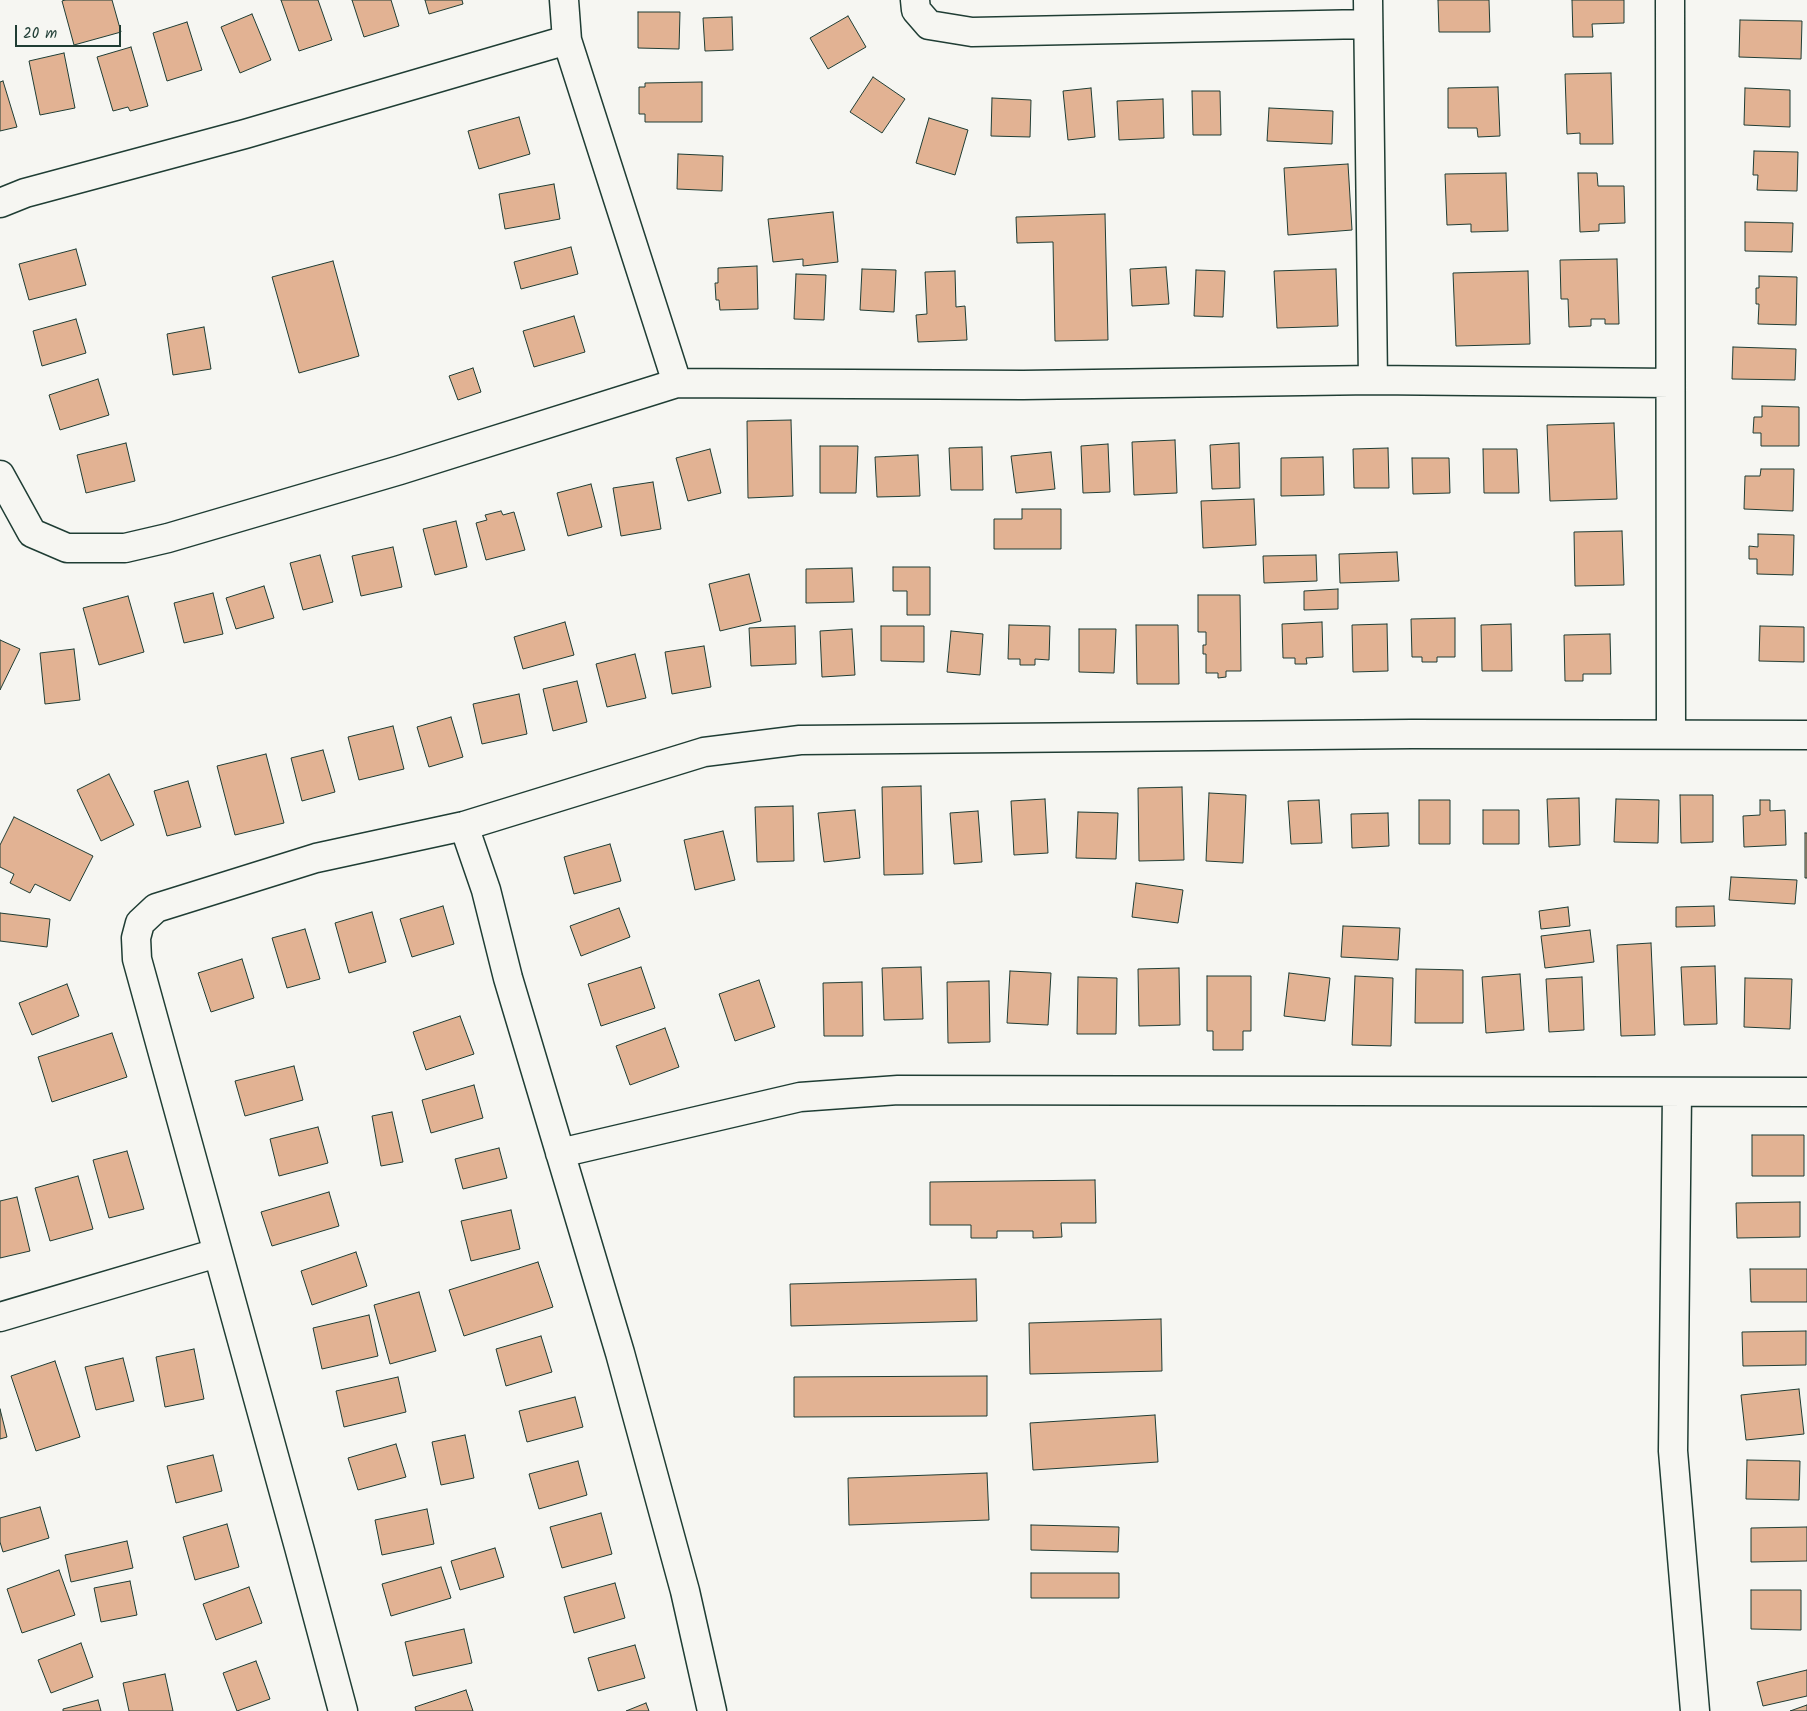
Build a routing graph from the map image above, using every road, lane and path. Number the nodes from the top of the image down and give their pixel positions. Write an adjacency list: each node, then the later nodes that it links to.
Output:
1 (564, 0): 5 (street)
2 (915, 0): 4 (street)
3 (1670, 0): 9 (street)
4 (1368, 12): 7 (street)
5 (567, 40): 6 (street); 8 (street)
6 (0, 203)
7 (1373, 380): 8 (street); 9 (street)
8 (677, 383): 10 (street)
9 (1670, 383): 11 (street)
10 (0, 475)
11 (1671, 734): 12 (street); 13 (street)
12 (1807, 735)
13 (464, 826): 16 (street); 17 (street)
14 (1807, 1092): 15 (street)
15 (1677, 1093): 16 (street); 21 (street)
16 (560, 1153): 20 (street)
17 (217, 1254): 18 (street); 19 (street)
18 (0, 1317)
19 (343, 1711)
20 (712, 1711)
21 (1695, 1711)

